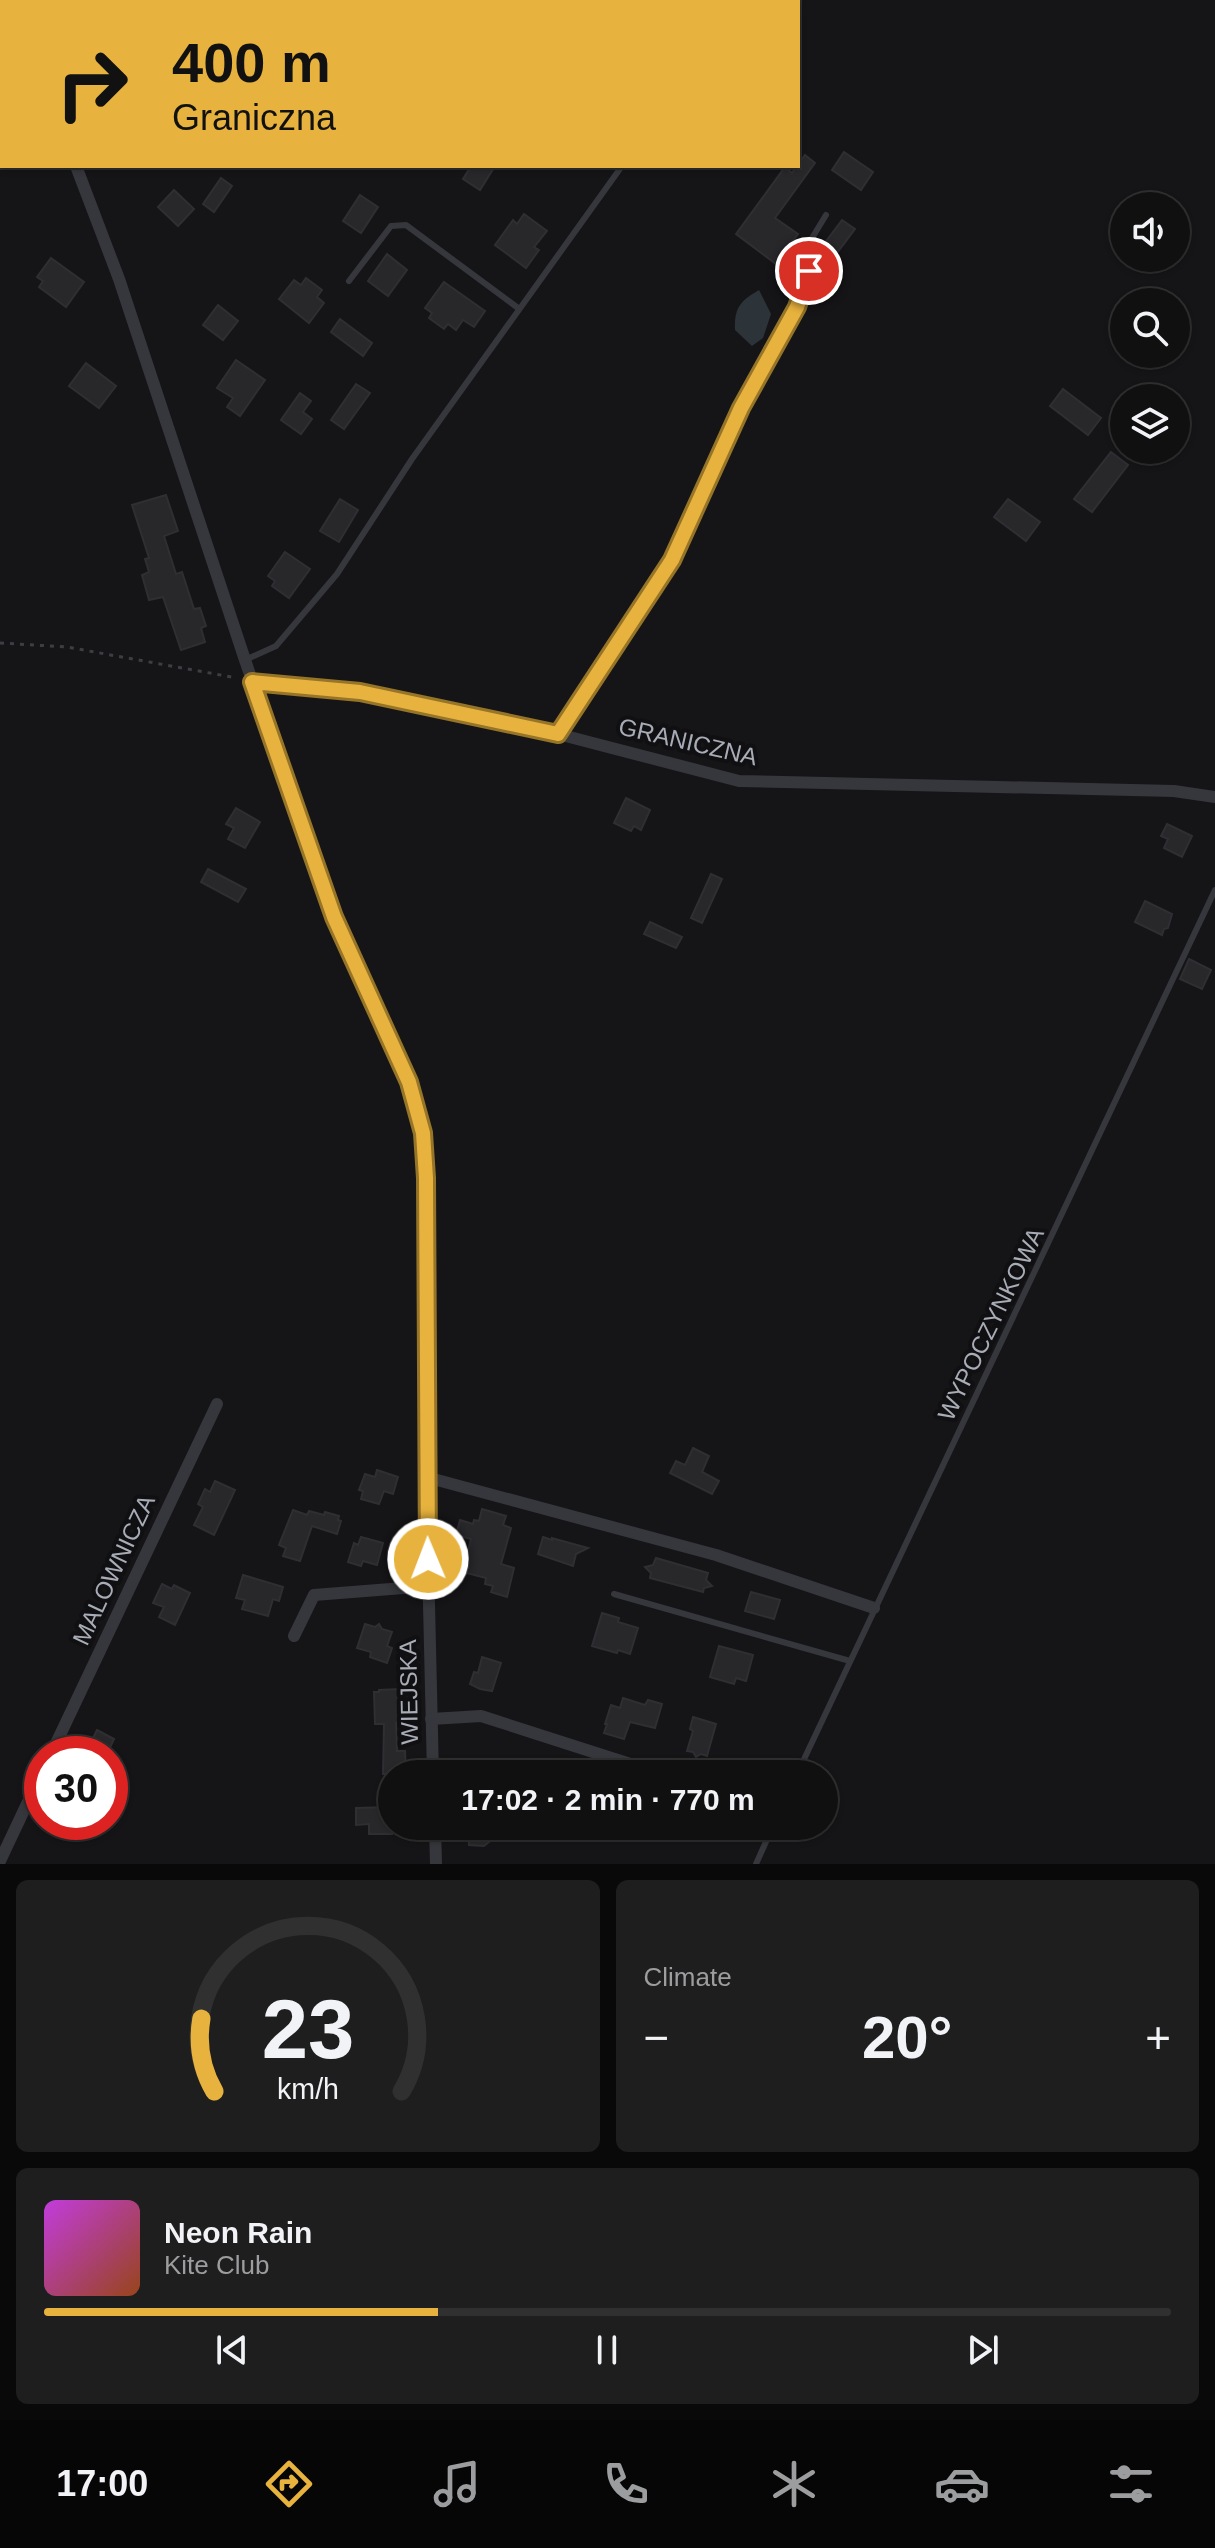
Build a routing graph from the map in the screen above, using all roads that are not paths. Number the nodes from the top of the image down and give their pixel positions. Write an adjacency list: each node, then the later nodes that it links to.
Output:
1 (77, 168): 6 (street, WIEJSKA)
2 (621, 168): 5 (lane)
3 (826, 215): 8 (lane)
4 (349, 281): 5 (lane)
5 (518, 308): 6 (lane)
6 (245, 660): 7 (street, WIEJSKA)
7 (248, 685): 8 (street, GRANICZNA); 12 (street, WIEJSKA)
8 (558, 734): 9 (street, GRANICZNA)
9 (1215, 797)
10 (1215, 890): 15 (lane, WYPOCZYNKOWA)
11 (217, 1404): 19 (street, MALOWNICZA)
12 (426, 1477): 13 (street, WIEJSKA); 15 (street)
13 (429, 1586): 16 (street); 18 (street, WIEJSKA)
14 (614, 1594): 17 (lane)
15 (874, 1608): 17 (lane, WYPOCZYNKOWA)
16 (294, 1636)
17 (850, 1661): 22 (lane, WYPOCZYNKOWA)
18 (431, 1719): 20 (street, WIEJSKA); 21 (street)
19 (60, 1736)
20 (432, 1760)
21 (618, 1760)
22 (804, 1760)
23 (24, 1810): 26 (street)
24 (435, 1840): 27 (street)
25 (767, 1840): 28 (lane)
26 (0, 1861)
27 (436, 1864)
28 (756, 1864)

